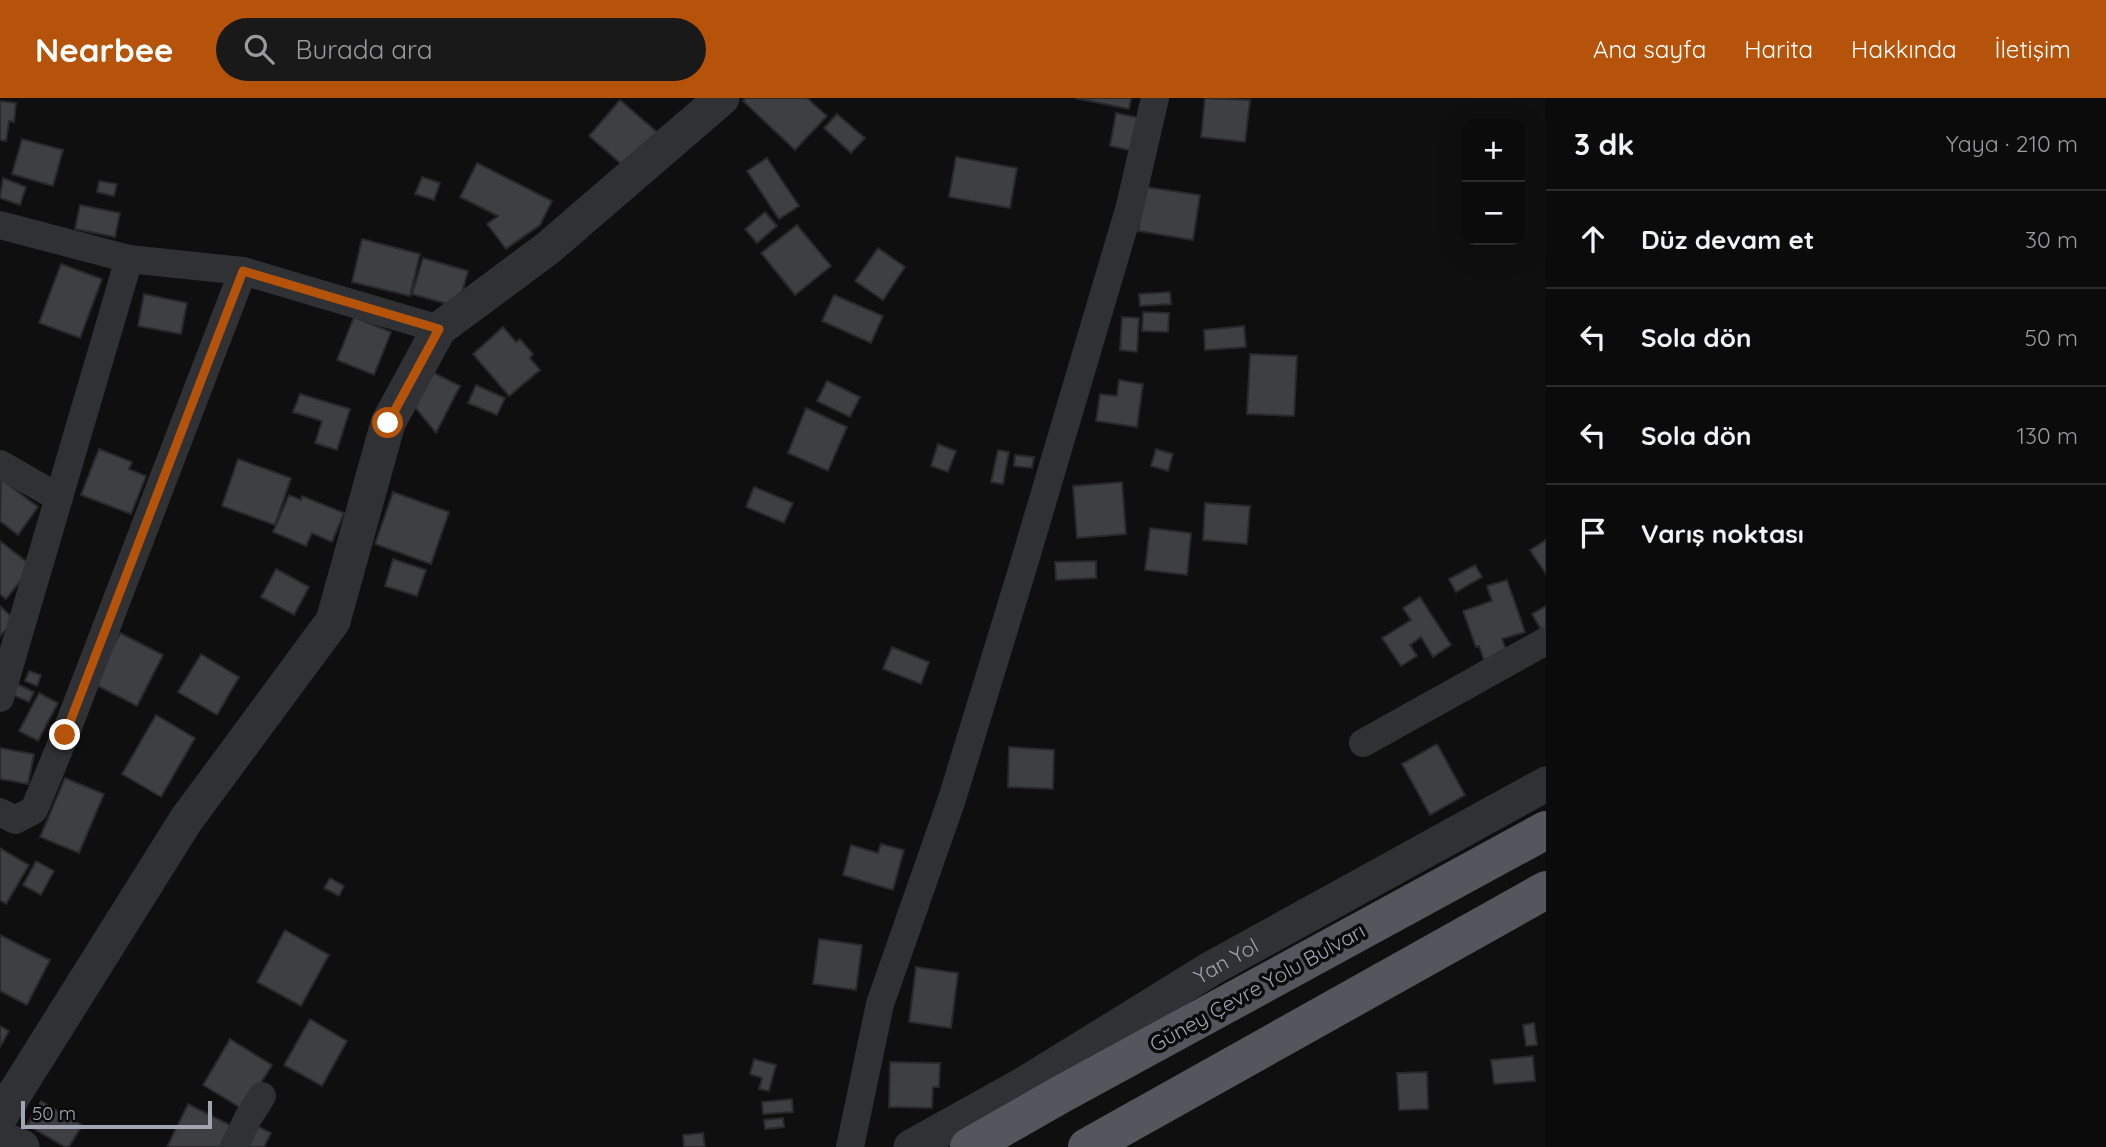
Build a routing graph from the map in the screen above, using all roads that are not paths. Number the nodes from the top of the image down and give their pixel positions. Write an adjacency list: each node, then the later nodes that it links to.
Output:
1 (722, 98): 6 (street)
2 (1155, 98): 21 (street)
3 (0, 225): 4 (street)
4 (129, 259): 5 (street); 8 (street)
5 (243, 271): 6 (street); 13 (street)
6 (439, 329): 17 (street)
7 (0, 464): 8 (street)
8 (59, 498): 10 (street)
9 (1546, 642): 11 (street)
10 (0, 698)
11 (1363, 743)
12 (1546, 785): 22 (street, Yan Yol)
13 (0, 812)
14 (1546, 830): 23 (highway, Güney Çevre Yolu Bulvarı)
15 (1546, 890): 24 (highway)
16 (262, 1096): 20 (street)
17 (0, 1117)
18 (0, 1138): 19 (street)
19 (22, 1147)
20 (234, 1147)
21 (850, 1147)
22 (911, 1147)
23 (969, 1147)
24 (1087, 1147)

